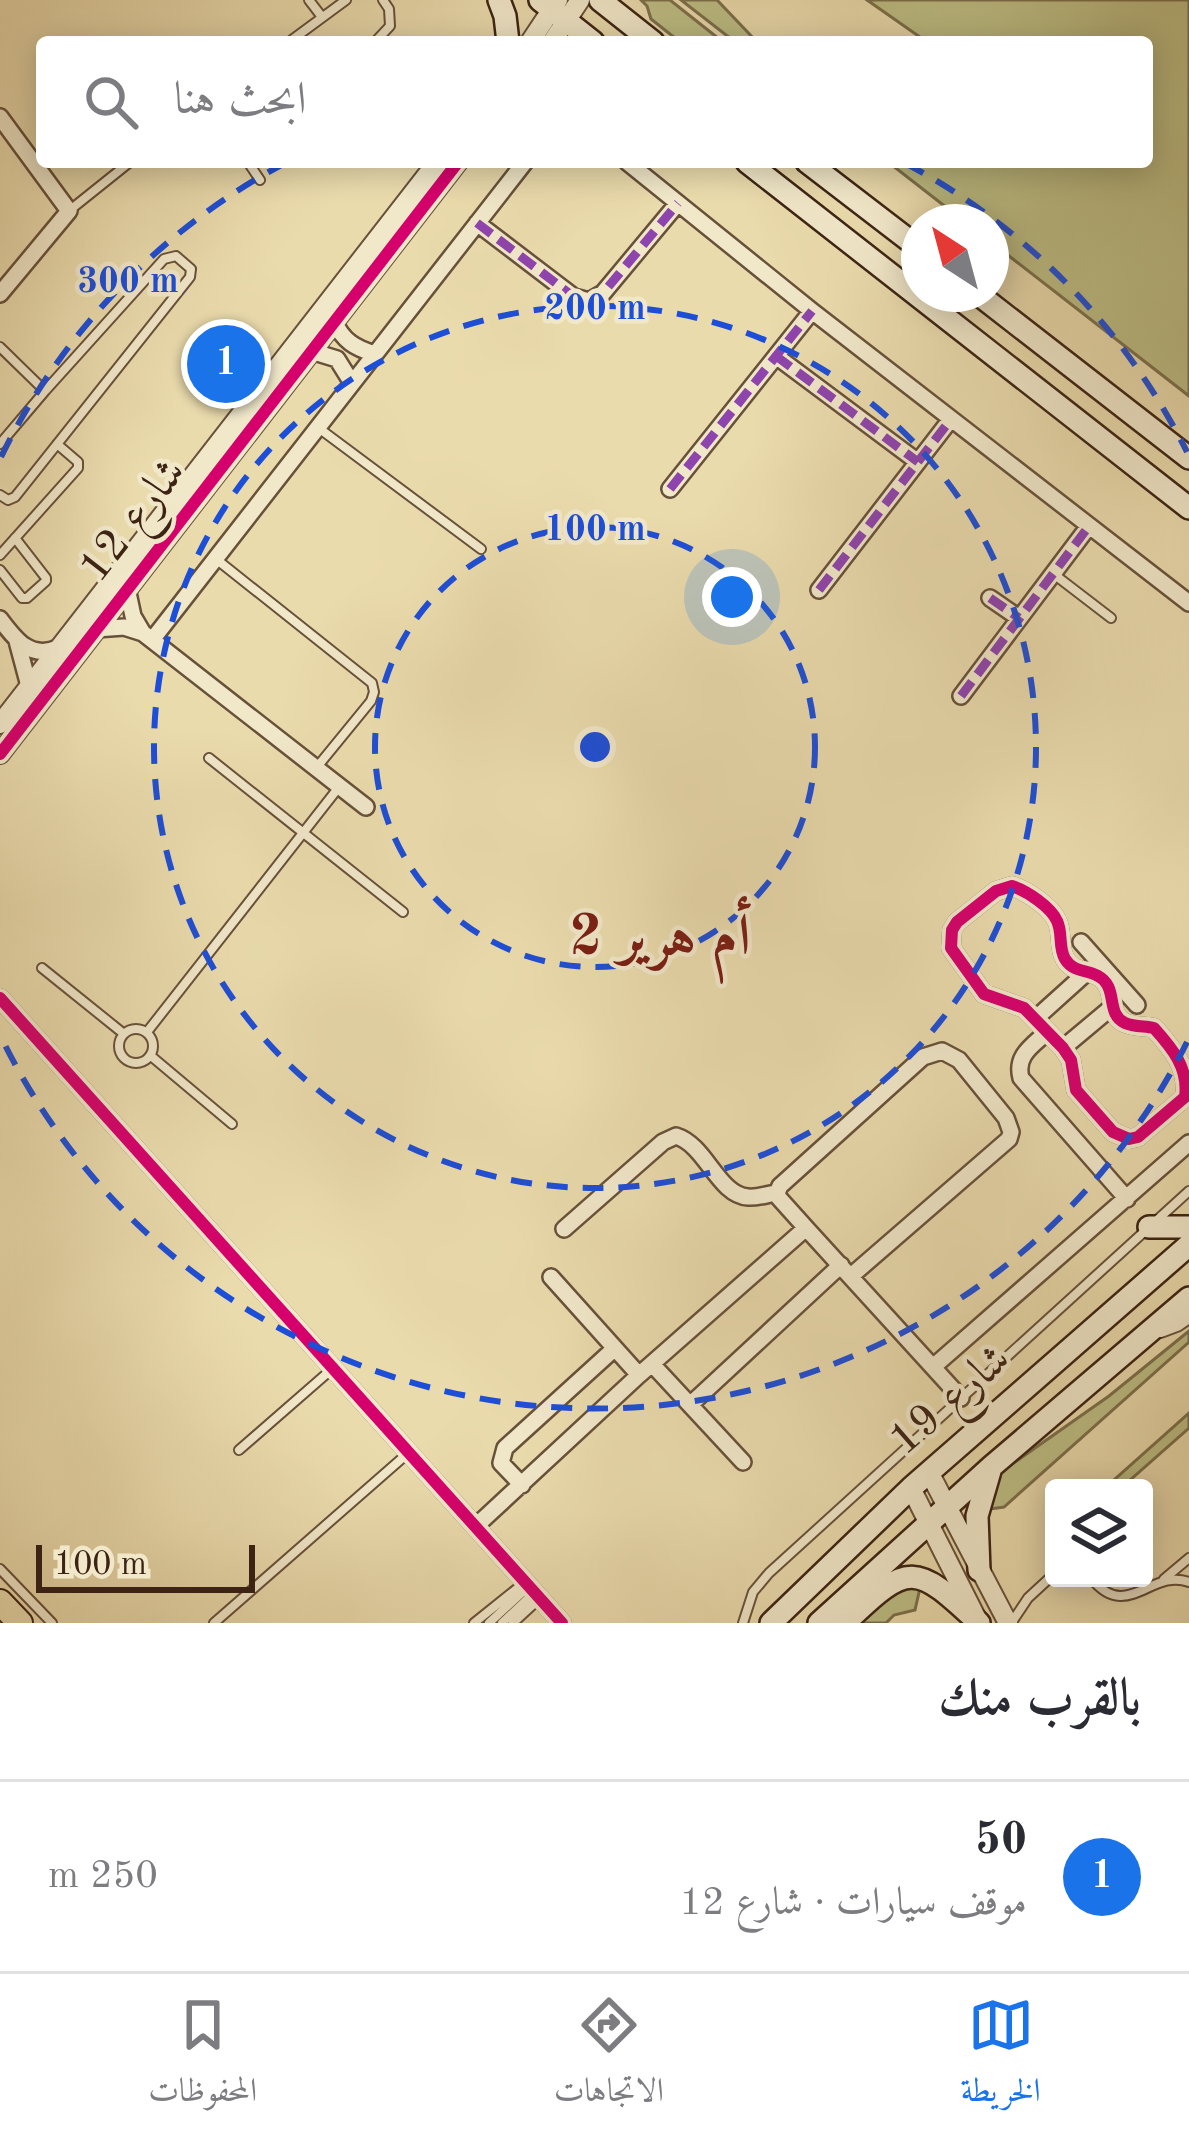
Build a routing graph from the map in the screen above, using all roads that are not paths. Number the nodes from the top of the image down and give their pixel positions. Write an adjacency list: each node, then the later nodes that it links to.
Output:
1 (309, 0): 8 (lane)
2 (346, 0): 8 (lane)
3 (383, 0): 11 (lane)
4 (499, 0): 12 (main road)
5 (580, 0): 9 (street)
6 (597, 0): 9 (main road); 14 (main road)
7 (627, 0): 15 (main road)
8 (322, 17): 10 (lane)
9 (564, 17): 13 (street)
10 (297, 36)
11 (380, 36)
12 (507, 36)
13 (538, 36)
14 (646, 36)
15 (650, 36)
16 (0, 117): 17 (street)
17 (36, 166)
18 (37, 168): 29 (street)
19 (123, 168): 29 (lane)
20 (252, 168): 27 (lane)
21 (432, 168): 62 (street, شارع 12)
22 (453, 168): 35 (street, شارع 12)
23 (520, 168): 30 (street)
24 (634, 168): 28 (street)
25 (755, 168): 50 (main road)
26 (815, 168): 31 (main road)
27 (260, 180)
28 (678, 203): 30 (street); 33 (street)
29 (69, 211): 32 (street)
30 (477, 223): 38 (street)
31 (901, 234)
32 (0, 294)
33 (812, 311): 39 (street); 42 (street)
34 (1001, 312): 46 (main road)
35 (334, 321): 37 (street, شارع 12); 38 (street)
36 (0, 347): 41 (lane)
37 (311, 351): 40 (street); 58 (street, شارع 12)
38 (375, 354): 40 (street)
39 (776, 356): 47 (street); 48 (street)
40 (352, 383): 43 (street)
41 (45, 391): 44 (lane); 45 (lane)
42 (951, 419): 47 (street); 51 (street)
43 (318, 428): 53 (lane); 55 (street)
44 (0, 444)
45 (57, 444): 49 (lane); 52 (lane)
46 (1189, 458)
47 (918, 462): 59 (street)
48 (670, 489)
49 (0, 495)
50 (1189, 508)
51 (1089, 526): 57 (street); 61 (street)
52 (15, 538): 54 (lane); 56 (lane)
53 (481, 549)
54 (0, 555)
55 (215, 559): 67 (street); 75 (lane)
56 (0, 570)
57 (1053, 573): 63 (street); 64 (lane)
58 (127, 588): 62 (street, شارع 12); 67 (street)
59 (819, 590)
60 (990, 598): 63 (street)
61 (1189, 603)
62 (104, 604): 66 (street, شارع 12); 69 (street, شارع 12)
63 (1019, 618): 71 (street)
64 (1111, 618)
65 (0, 619): 68 (street)
66 (95, 629): 67 (street); 73 (street, شارع 12)
67 (148, 637): 75 (street)
68 (17, 641): 69 (street); 70 (street)
69 (58, 648): 70 (street, شارع 12)
70 (29, 686): 72 (street, شارع 12)
71 (961, 696)
72 (0, 724)
73 (0, 754)
74 (209, 758): 78 (lane)
75 (316, 768): 76 (street)
76 (340, 786): 77 (street); 78 (lane)
77 (366, 807)
78 (304, 833): 79 (lane); 88 (lane)
79 (403, 912)
80 (1081, 942): 83 (street)
81 (42, 968): 90 (lane)
82 (1086, 974): 83 (street); 87 (street); 87 (street)
83 (1109, 981): 85 (street); 86 (street)
84 (0, 998): 110 (street)
85 (1137, 1006)
86 (1112, 1007): 91 (street); 91 (street)
87 (1034, 1019): 89 (street)
88 (147, 1032): 90 (lane); 92 (lane)
89 (1046, 1033): 91 (street); 97 (street)
90 (124, 1034): 92 (lane)
91 (1063, 1048)
92 (151, 1056): 93 (lane)
93 (232, 1124)
94 (1189, 1143): 97 (street)
95 (1189, 1191): 98 (lane)
96 (777, 1193): 100 (street); 101 (street); 103 (street)
97 (1127, 1199): 109 (street)
98 (1149, 1226): 99 (main road); 112 (lane)
99 (1189, 1227)
100 (806, 1228): 103 (street); 111 (street)
101 (564, 1229)
102 (1189, 1245): 118 (main road, شارع 19)
103 (846, 1270): 109 (street); 113 (street)
104 (551, 1277): 108 (street)
105 (1189, 1298): 107 (main road, شارع 19)
106 (1189, 1313): 107 (street)
107 (1155, 1328): 117 (main road, شارع 19)
108 (614, 1349): 111 (street); 119 (street)
109 (933, 1366): 112 (street)
110 (333, 1368): 114 (lane); 115 (street)
111 (646, 1369): 113 (street); 119 (street)
112 (962, 1398): 143 (lane)
113 (691, 1404): 116 (street)
114 (239, 1450)
115 (409, 1452): 123 (street); 137 (lane)
116 (743, 1462)
117 (991, 1467): 121 (main road, شارع 19); 126 (main road)
118 (929, 1472): 120 (main road, شارع 19); 121 (street)
119 (522, 1485): 123 (street)
120 (911, 1488): 122 (street); 144 (main road, شارع 19)
121 (947, 1507): 122 (main road, شارع 19); 126 (street)
122 (928, 1523): 145 (main road, شارع 19); 147 (street)
123 (476, 1526): 133 (street)
124 (1189, 1558): 129 (lane)
125 (0, 1570): 136 (lane)
126 (980, 1570): 148 (street)
127 (1045, 1582): 148 (lane)
128 (1189, 1582): 129 (lane)
129 (1158, 1584): 130 (lane)
130 (1153, 1586)
131 (1100, 1587): 132 (lane)
132 (1151, 1587)
133 (532, 1590): 138 (lane); 139 (lane); 140 (lane); 141 (lane); 142 (street)
134 (0, 1602): 135 (main road)
135 (20, 1623)
136 (52, 1623)
137 (214, 1623)
138 (474, 1623)
139 (489, 1623)
140 (502, 1623)
141 (513, 1623)
142 (562, 1623)
143 (743, 1623)
144 (771, 1623)
145 (819, 1623)
146 (845, 1623): 147 (main road)
147 (980, 1623)
148 (1010, 1623)

